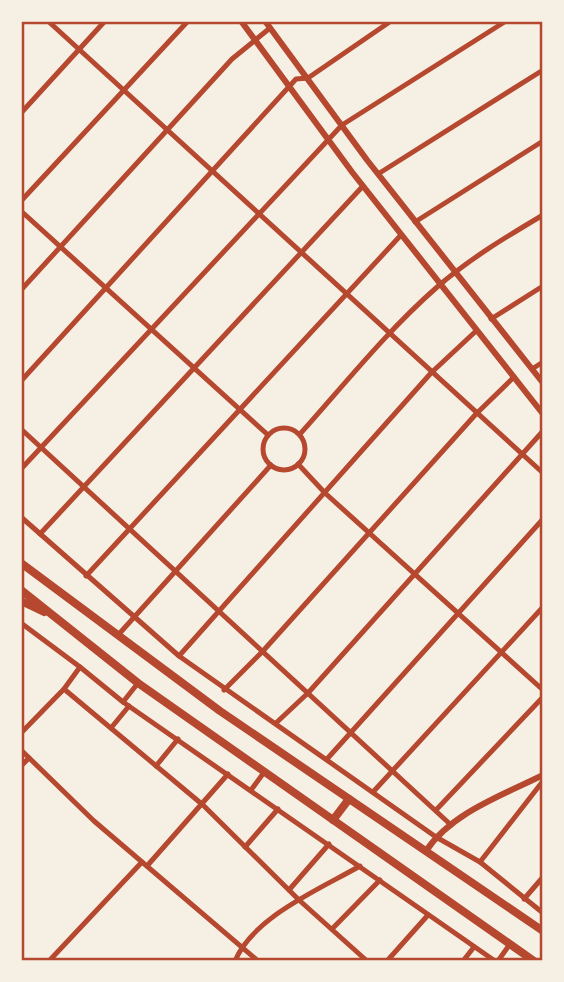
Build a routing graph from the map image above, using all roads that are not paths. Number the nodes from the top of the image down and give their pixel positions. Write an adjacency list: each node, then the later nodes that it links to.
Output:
1 (48, 21): 10 (street)
2 (105, 21): 10 (street)
3 (188, 21): 14 (street)
4 (241, 21): 9 (street)
5 (265, 21): 8 (street)
6 (391, 21): 12 (street)
7 (506, 21): 16 (street)
8 (270, 28): 9 (street); 12 (street)
9 (254, 38): 13 (street); 17 (street)
10 (79, 50): 14 (street); 15 (street)
11 (543, 70): 21 (street)
12 (308, 78): 13 (street); 16 (street)
13 (289, 88): 18 (street); 20 (street)
14 (124, 90): 17 (street); 23 (street)
15 (21, 113)
16 (342, 125): 18 (street); 21 (street)
17 (167, 131): 20 (street); 29 (street)
18 (328, 139): 22 (street); 25 (street)
19 (543, 141): 27 (street)
20 (212, 172): 25 (street); 34 (street)
21 (378, 174): 27 (street)
22 (363, 186): 28 (street); 30 (street)
23 (21, 201)
24 (21, 211): 29 (street)
25 (258, 214): 30 (street); 38 (street)
26 (543, 215): 31 (street)
27 (415, 222): 31 (street)
28 (401, 235): 32 (street); 36 (street)
29 (61, 247): 34 (street); 35 (street)
30 (301, 254): 36 (street); 42 (street)
31 (454, 273): 32 (street); 37 (street)
32 (440, 285): 39 (street); 40 (street)
33 (543, 286): 37 (street)
34 (106, 288): 38 (street); 46 (street)
35 (21, 290)
36 (346, 294): 40 (street); 48 (street)
37 (491, 319): 43 (street)
38 (151, 329): 42 (street); 55 (street)
39 (476, 331): 44 (street); 45 (street)
40 (390, 333): 44 (street); 53 (street)
41 (543, 362): 43 (street)
42 (194, 368): 48 (street); 61 (street)
43 (532, 369): 47 (street)
44 (431, 373): 49 (street); 62 (street)
45 (514, 377): 49 (street); 50 (street)
46 (21, 380)
47 (543, 383)
48 (239, 409): 54 (street); 65 (street)
49 (476, 414): 56 (street); 66 (street)
50 (543, 414)
51 (21, 429): 55 (street)
52 (543, 431): 56 (street)
53 (300, 434): 54 (street); 57 (street)
54 (268, 435): 58 (street)
55 (41, 447): 59 (street); 61 (street)
56 (521, 455): 60 (street); 70 (street)
57 (298, 464): 58 (street); 62 (street)
58 (271, 465): 69 (street)
59 (21, 469)
60 (543, 473)
61 (84, 487): 65 (street); 67 (street)
62 (325, 493): 66 (street); 75 (street)
63 (21, 517): 67 (street)
64 (543, 519): 76 (street)
65 (129, 528): 69 (street); 71 (street)
66 (369, 532): 70 (street); 81 (street)
67 (40, 534): 71 (street)
68 (21, 563): 80 (highway)
69 (177, 570): 75 (street); 78 (street)
70 (414, 573): 76 (street); 89 (street)
71 (86, 576): 78 (street)
72 (21, 590): 77 (highway)
73 (21, 601): 77 (highway)
74 (543, 607): 82 (street)
75 (219, 611): 81 (street); 83 (street)
76 (456, 614): 82 (street); 95 (street)
77 (60, 619): 85 (highway)
78 (133, 619): 80 (street); 83 (street)
79 (21, 623): 84 (street)
80 (119, 634): 110 (highway)
81 (263, 651): 88 (street); 89 (street)
82 (501, 652): 87 (street); 103 (street)
83 (179, 656): 88 (street)
84 (80, 667): 86 (street); 91 (street)
85 (138, 682): 91 (street); 104 (highway)
86 (64, 688): 94 (street); 96 (street)
87 (543, 690)
88 (225, 691): 93 (street)
89 (308, 692): 93 (street); 95 (street)
90 (543, 697): 113 (street)
91 (123, 702): 92 (street)
92 (129, 706): 94 (street); 97 (street)
93 (276, 723): 100 (street)
94 (111, 728): 102 (street)
95 (351, 732): 100 (street); 103 (street)
96 (21, 733)
97 (178, 739): 102 (street); 105 (street)
98 (21, 750): 99 (street)
99 (29, 758): 101 (street); 121 (street)
100 (327, 759): 109 (street)
101 (21, 766)
102 (156, 766): 111 (street)
103 (392, 770): 109 (street); 113 (street)
104 (265, 771): 108 (street); 114 (highway)
105 (228, 774): 108 (street); 111 (street)
106 (543, 775): 115 (street)
107 (543, 781): 120 (street)
108 (251, 790): 112 (street)
109 (373, 792): 116 (street)
110 (349, 799): 114 (highway); 119 (highway)
111 (203, 804): 118 (street); 121 (street)
112 (278, 809): 117 (street); 118 (street)
113 (436, 810): 115 (street)
114 (333, 820): 132 (highway)
115 (451, 825): 116 (street)
116 (436, 837): 119 (street); 120 (street)
117 (329, 844): 122 (street); 125 (street)
118 (245, 847): 125 (street)
119 (426, 852): 131 (highway)
120 (480, 862): 126 (street)
121 (144, 864): 133 (street); 135 (street)
122 (360, 866): 124 (street); 127 (street)
123 (543, 877): 126 (street)
124 (380, 880): 129 (street); 130 (street)
125 (289, 890): 127 (street)
126 (524, 899): 128 (street)
127 (299, 900): 130 (street); 133 (street)
128 (543, 913)
129 (428, 915): 134 (street); 139 (street)
130 (332, 929): 138 (street)
131 (543, 931)
132 (510, 944): 141 (street); 142 (highway)
133 (241, 947): 136 (street); 137 (street)
134 (474, 947): 140 (street); 141 (street)
135 (49, 961)
136 (235, 961)
137 (258, 961)
138 (367, 961)
139 (387, 961)
140 (463, 961)
141 (496, 961)
142 (534, 961)

